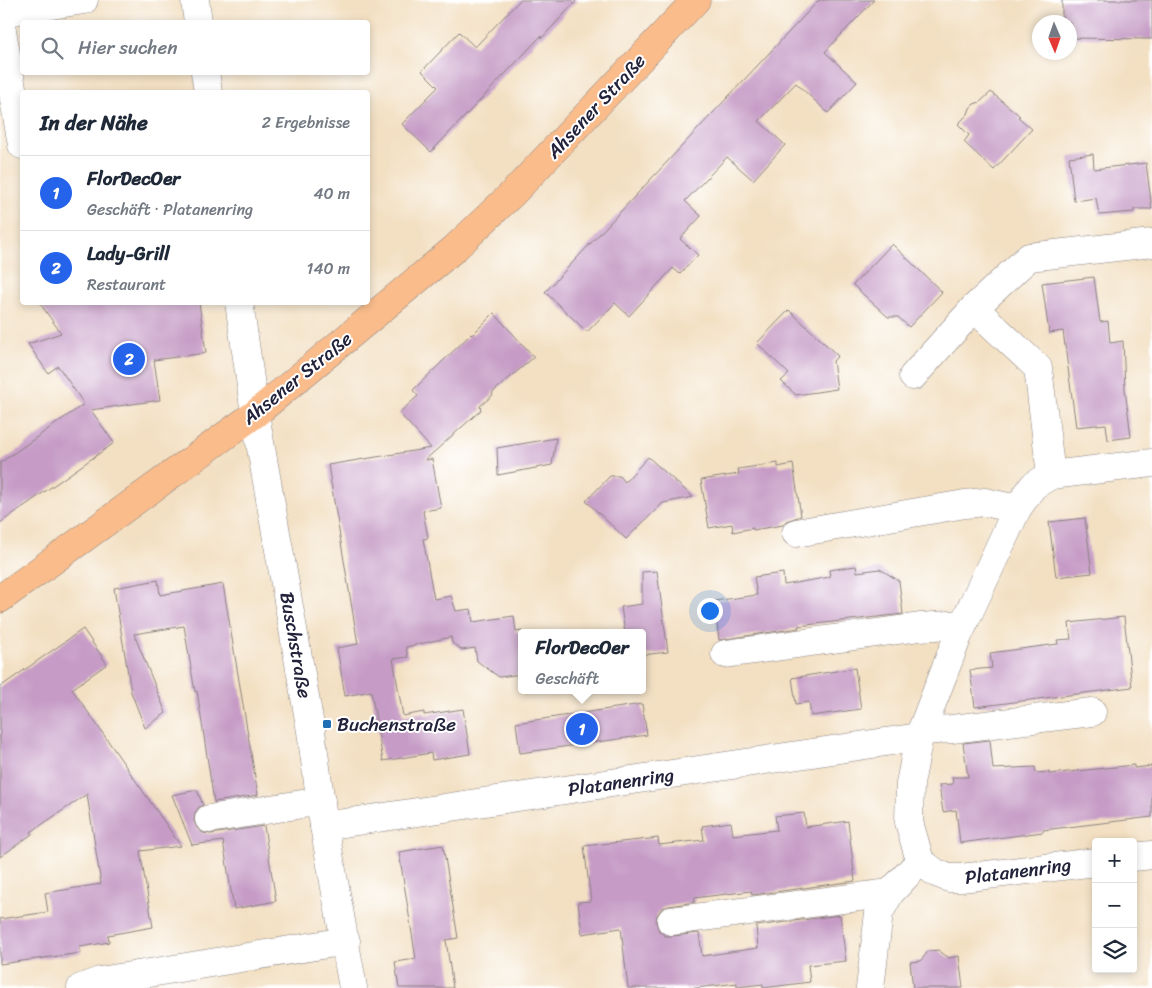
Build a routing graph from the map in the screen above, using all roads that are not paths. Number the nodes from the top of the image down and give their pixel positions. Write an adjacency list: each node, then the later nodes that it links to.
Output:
1 (84, 0): 4 (street)
2 (194, 0): 6 (street)
3 (696, 0): 14 (main road, Ahsener Straße)
4 (0, 13)
5 (0, 19): 9 (street)
6 (198, 20)
7 (205, 75): 8 (street)
8 (208, 90)
9 (20, 134)
10 (1152, 243): 12 (street)
11 (239, 305): 14 (street, Buschstraße)
12 (974, 308): 13 (street); 16 (street)
13 (913, 376)
14 (255, 414): 19 (main road, Ahsener Straße); 24 (street, Buschstraße)
15 (1152, 463): 16 (street)
16 (1051, 475): 17 (street)
17 (1017, 509): 18 (street); 20 (street)
18 (796, 533)
19 (0, 599)
20 (963, 624): 21 (street); 23 (street)
21 (725, 654)
22 (1092, 712): 23 (street, Platanenring)
23 (920, 734): 24 (street, Platanenring); 28 (street)
24 (322, 813): 25 (street, Platanenring); 32 (street, Buschstraße)
25 (209, 819)
26 (1152, 855): 27 (street)
27 (1137, 857)
28 (920, 861): 29 (street, Platanenring); 30 (street)
29 (1092, 862)
30 (890, 894): 31 (street); 35 (street)
31 (671, 922)
32 (346, 941): 33 (street); 34 (street, Buschstraße)
33 (82, 988)
34 (353, 988)
35 (870, 988)

